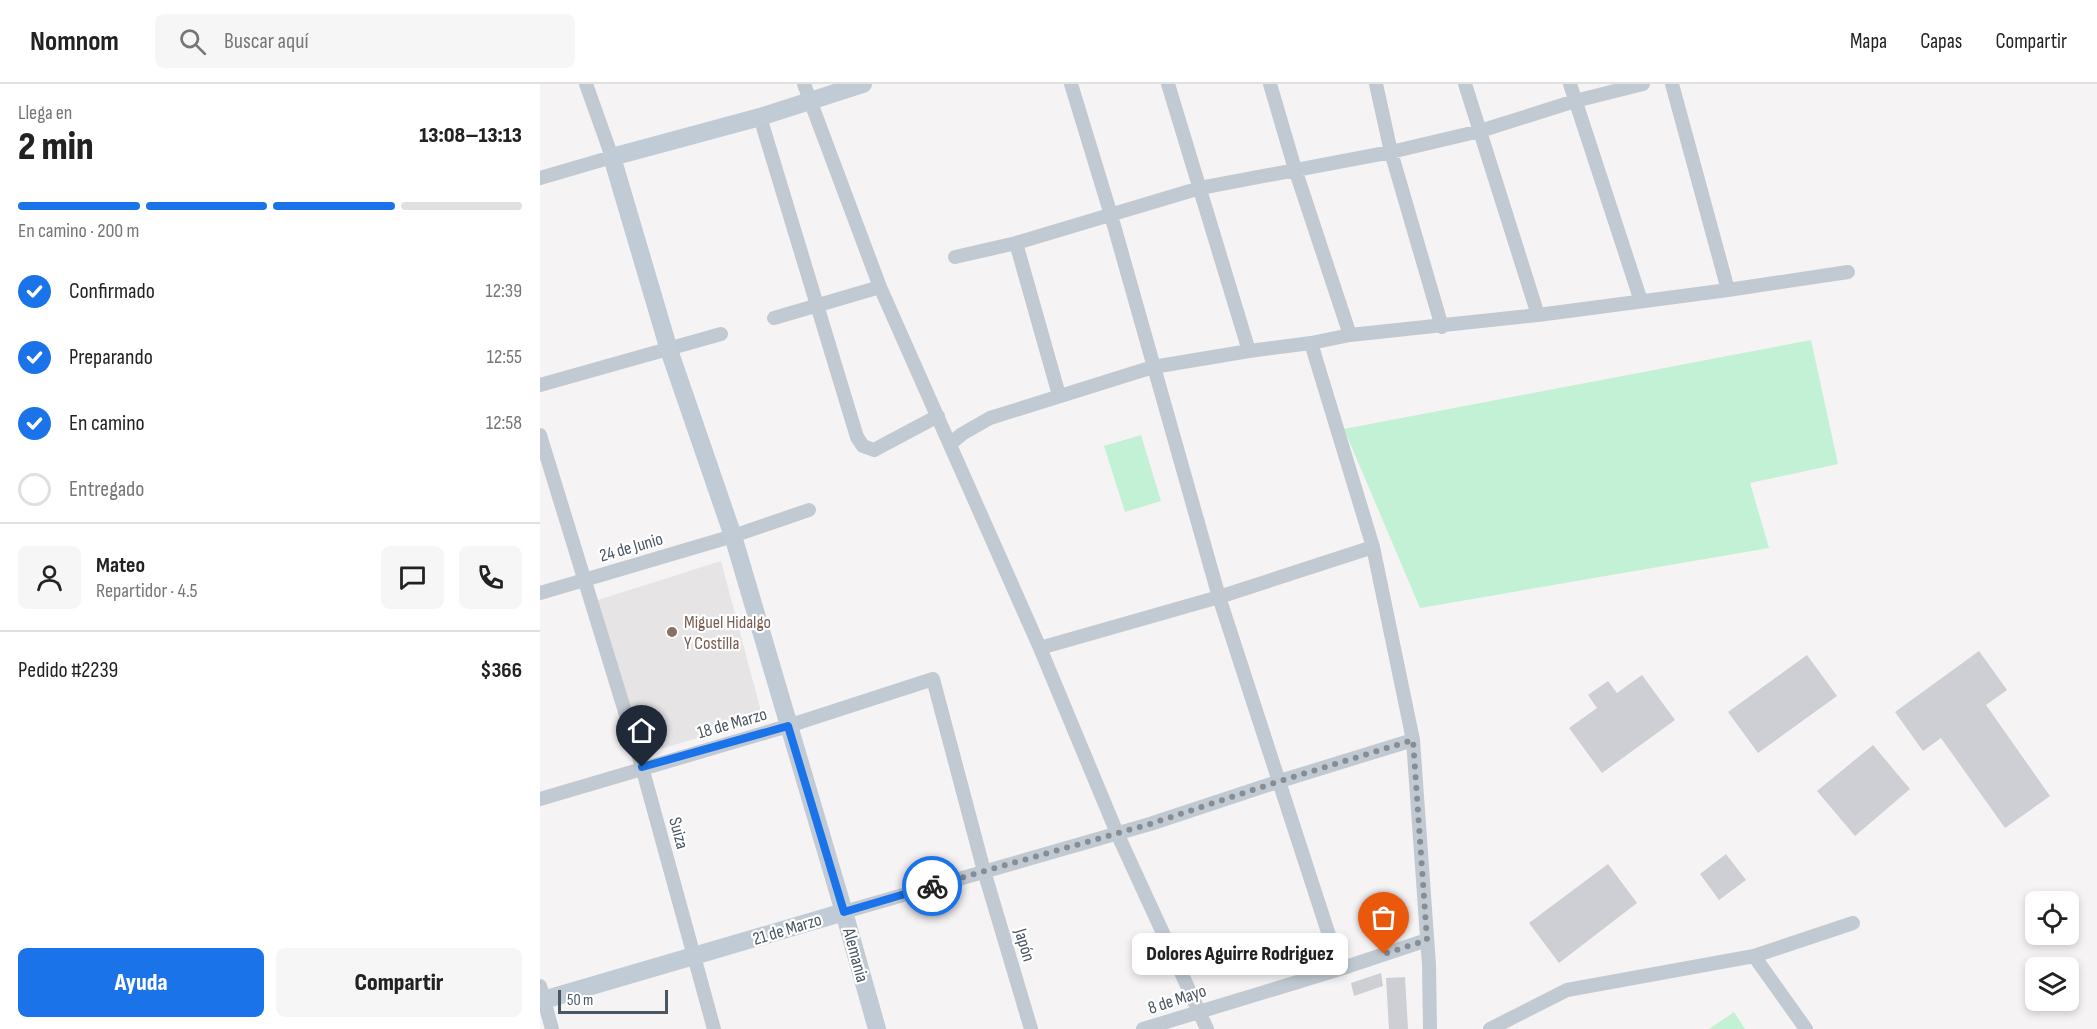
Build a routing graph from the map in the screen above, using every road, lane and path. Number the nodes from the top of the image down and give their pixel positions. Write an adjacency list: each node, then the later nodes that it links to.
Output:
1 (586, 84): 16 (street)
2 (863, 84): 11 (street)
3 (1071, 84): 20 (street)
4 (1168, 84): 19 (street)
5 (1270, 84): 17 (street)
6 (1376, 84): 15 (street)
7 (1465, 84): 14 (street)
8 (1570, 84): 12 (street)
9 (1643, 84): 12 (street)
10 (1672, 84): 25 (street)
11 (807, 92): 13 (street); 24 (street)
12 (1575, 101): 14 (street); 26 (street)
13 (760, 117): 16 (street); 27 (street)
14 (1480, 131): 15 (street); 28 (street)
15 (1390, 152): 17 (street); 30 (street)
16 (612, 157): 18 (street); 34 (street, Alemania)
17 (1295, 169): 19 (street); 32 (street)
18 (540, 178)
19 (1200, 188): 20 (street); 35 (street)
20 (1111, 215): 21 (street); 36 (street)
21 (1016, 243): 22 (street); 38 (street)
22 (955, 257)
23 (1848, 272): 25 (street)
24 (880, 287): 27 (street); 39 (street)
25 (1728, 290): 26 (street)
26 (1641, 301): 28 (street)
27 (819, 306): 29 (street); 39 (street)
28 (1538, 315): 30 (street)
29 (774, 318)
30 (1442, 327): 32 (street)
31 (721, 334): 34 (street)
32 (1350, 335): 33 (street)
33 (1311, 343): 35 (street); 44 (street)
34 (669, 350): 37 (street); 43 (street, Alemania)
35 (1249, 351): 36 (street)
36 (1153, 367): 38 (street); 47 (street)
37 (540, 385)
38 (1059, 396): 41 (street)
39 (938, 416): 41 (street)
40 (540, 435): 45 (street, Suiza)
41 (950, 444): 48 (street)
42 (809, 510): 43 (street, 24 de Junio)
43 (733, 536): 45 (street, 24 de Junio); 50 (street, Alemania)
44 (1373, 547): 47 (street); 51 (street)
45 (585, 579): 46 (street, 24 de Junio); 52 (street, Suiza)
46 (540, 593)
47 (1219, 597): 48 (street); 53 (street)
48 (1040, 648): 55 (street)
49 (933, 680): 50 (street, 18 de Marzo); 56 (street, Japón)
50 (788, 726): 52 (street, 18 de Marzo); 57 (street, Alemania)
51 (1413, 740): 53 (street, 21 de Marzo); 59 (street)
52 (642, 767): 54 (street, 18 de Marzo); 60 (street, Suiza)
53 (1280, 781): 55 (street, 21 de Marzo); 62 (street)
54 (540, 799)
55 (1117, 832): 56 (street, 21 de Marzo); 64 (street)
56 (984, 871): 57 (street, 21 de Marzo); 68 (street, Japón)
57 (844, 912): 60 (street, 21 de Marzo); 67 (street, Alemania)
58 (1853, 923): 61 (street)
59 (1427, 940): 62 (street, 8 de Mayo); 71 (street)
60 (694, 956): 63 (street, 21 de Marzo); 66 (street, Suiza)
61 (1754, 956): 72 (street); 73 (street)
62 (1340, 969): 64 (street, 8 de Mayo)
63 (541, 996): 65 (street)
64 (1199, 1011): 69 (street, 8 de Mayo); 70 (street)
65 (552, 1029)
66 (714, 1029)
67 (877, 1029)
68 (1031, 1029)
69 (1143, 1029)
70 (1207, 1029)
71 (1430, 1029)
72 (1490, 1029)
73 (1806, 1029)

